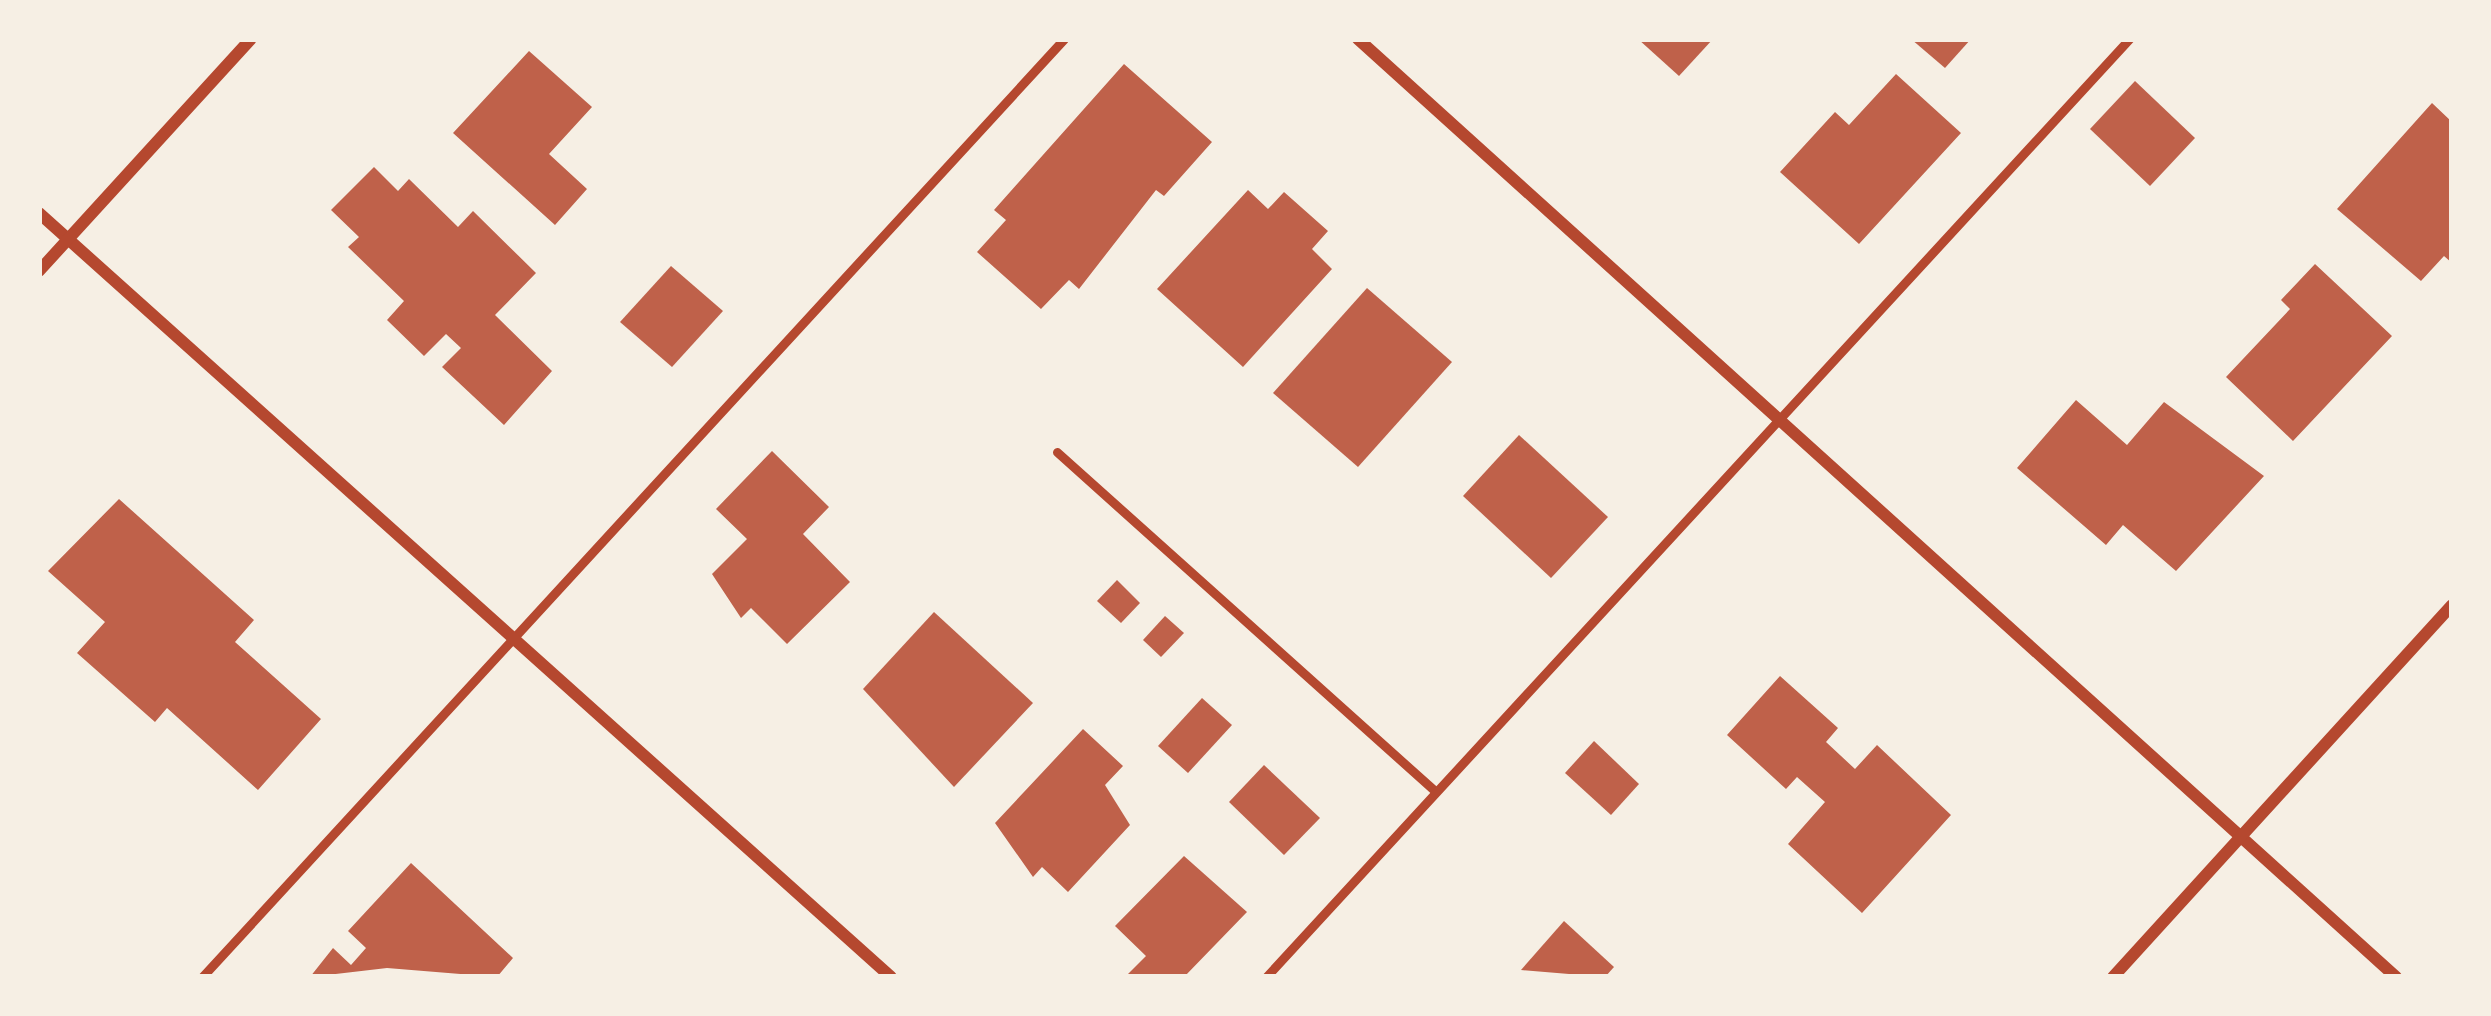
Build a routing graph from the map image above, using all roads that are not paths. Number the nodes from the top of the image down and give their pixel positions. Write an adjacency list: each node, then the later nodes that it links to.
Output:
1 (250, 39): 8 (street)
2 (1064, 39): 13 (lane)
3 (1358, 39): 10 (street)
4 (2109, 39): 6 (lane)
5 (2129, 39): 6 (lane)
6 (2120, 49): 10 (lane)
7 (39, 213): 8 (street)
8 (68, 239): 9 (street); 13 (street)
9 (39, 271)
10 (1775, 415): 14 (lane); 15 (street)
11 (1057, 452): 14 (lane)
12 (2452, 605): 15 (street)
13 (513, 637): 16 (lane); 17 (street)
14 (1435, 791): 18 (lane)
15 (2241, 837): 19 (street); 20 (street)
16 (202, 977)
17 (891, 977)
18 (1266, 977)
19 (2113, 977)
20 (2396, 977)

